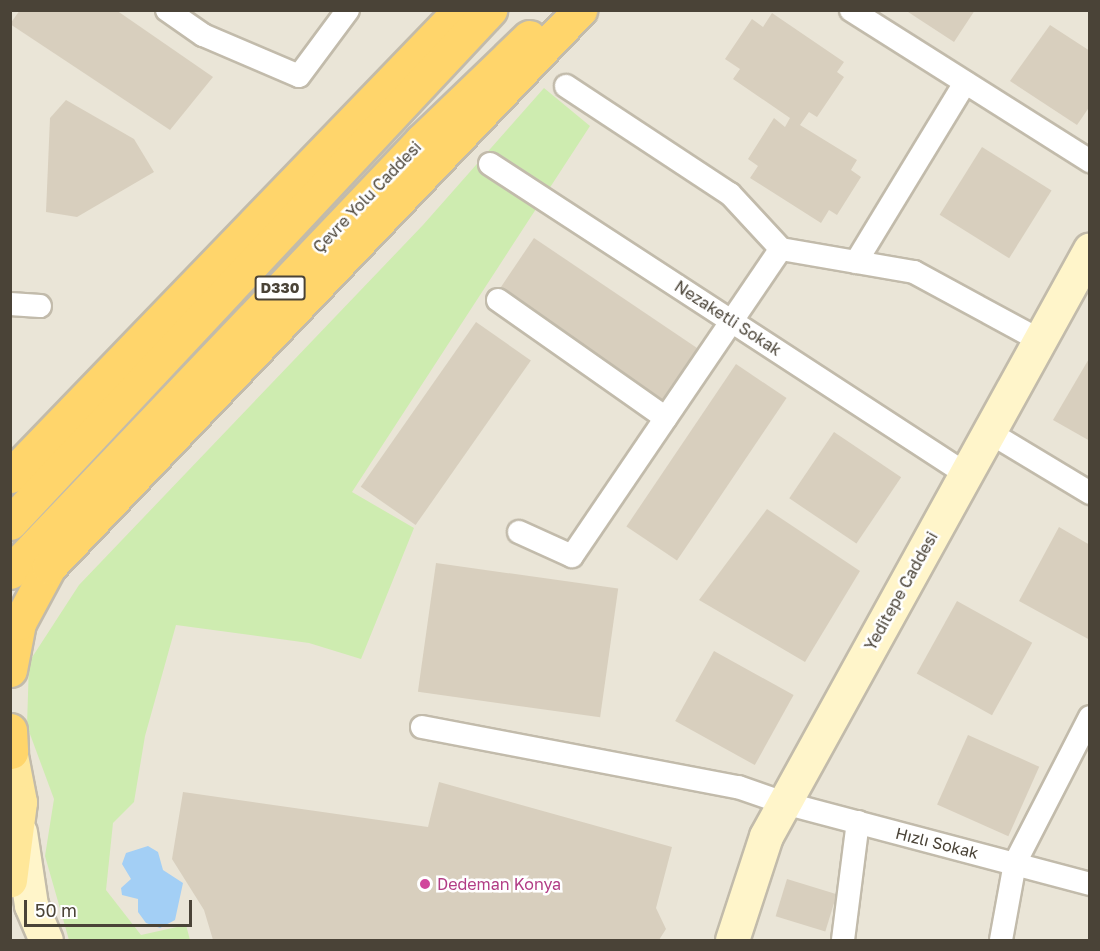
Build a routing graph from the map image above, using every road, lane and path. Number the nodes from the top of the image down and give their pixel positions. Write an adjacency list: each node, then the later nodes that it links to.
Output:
1 (166, 10): 2 (street)
2 (348, 10)
3 (460, 10): 23 (highway)
4 (490, 10): 25 (highway, D330)
5 (556, 10): 27 (highway, Çevre Yolu Caddesi / D330)
6 (580, 10): 28 (highway)
7 (851, 10): 8 (street)
8 (965, 83): 10 (street); 14 (street)
9 (566, 86): 12 (street)
10 (1089, 161)
11 (490, 164): 18 (street, Nezaketli Sokak)
12 (781, 249): 14 (street); 18 (street)
13 (1089, 249): 19 (street, Yeditepe Caddesi)
14 (856, 262): 19 (street)
15 (498, 300): 20 (street)
16 (10, 304): 17 (street)
17 (39, 306)
18 (732, 320): 20 (street); 22 (street, Nezaketli Sokak)
19 (1039, 340): 21 (street, Yeditepe Caddesi)
20 (666, 418): 26 (street)
21 (989, 432): 22 (street, Yeditepe Caddesi); 24 (street)
22 (966, 474): 32 (street, Yeditepe Caddesi)
23 (10, 476)
24 (1089, 493)
25 (10, 523)
26 (519, 532)
27 (10, 572)
28 (10, 670)
29 (1089, 717): 35 (street)
30 (422, 727): 32 (street, Hızlı Sokak)
31 (11, 744): 34 (main road)
32 (784, 803): 33 (street, Hızlı Sokak); 39 (street, Yeditepe Caddesi)
33 (858, 822): 35 (street, Hızlı Sokak); 40 (street)
34 (20, 827): 36 (main road); 38 (street)
35 (1015, 863): 37 (street, Hızlı Sokak); 41 (street)
36 (10, 880)
37 (1089, 884)
38 (46, 940)
39 (732, 940)
40 (843, 940)
41 (1001, 940)

